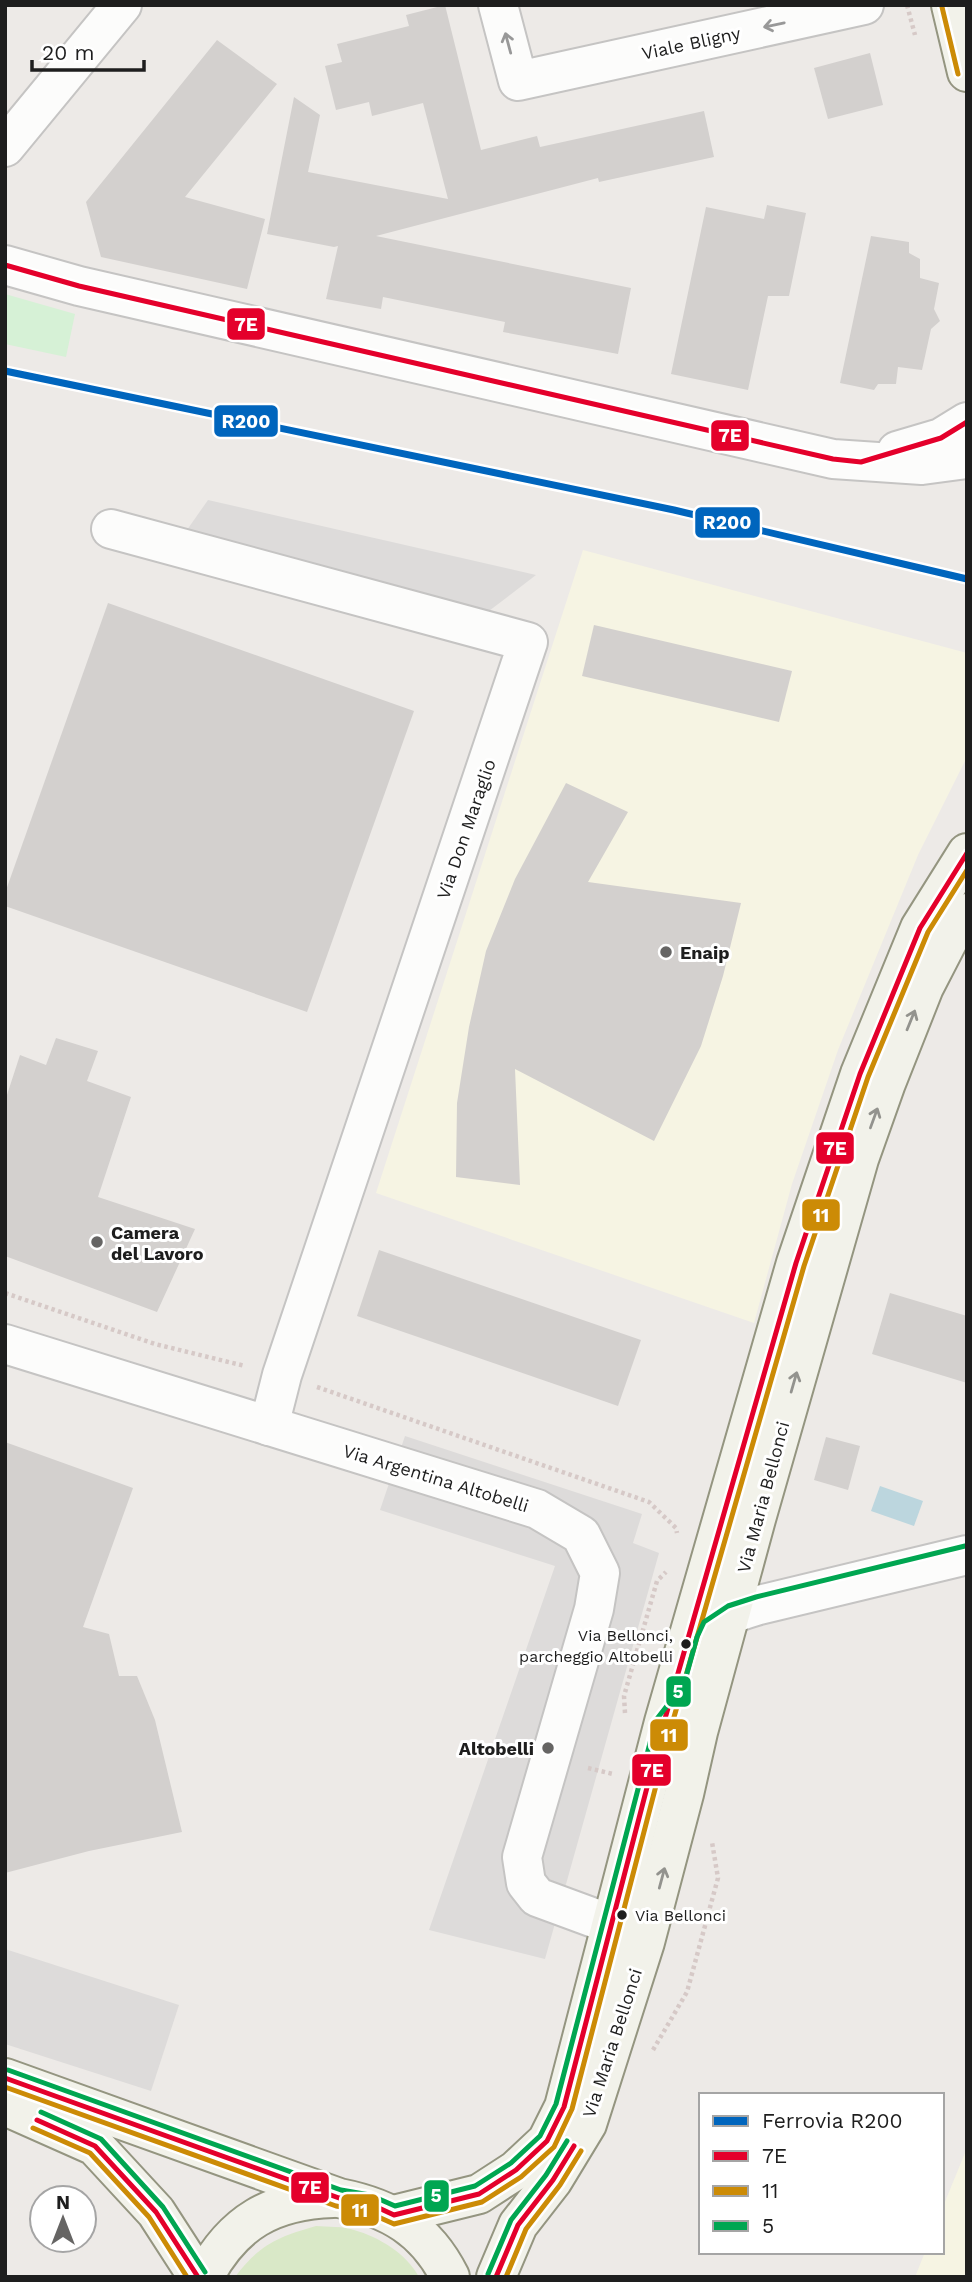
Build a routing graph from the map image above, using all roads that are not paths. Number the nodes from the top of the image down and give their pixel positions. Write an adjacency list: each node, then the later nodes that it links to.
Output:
1 (122, 5): 6 (street)
2 (498, 5): 3 (street, Viale Bligny, one-way to 2)
3 (864, 5)
4 (951, 5): 5 (street)
5 (967, 72)
6 (5, 146)
7 (5, 264): 10 (street)
8 (967, 422): 10 (street)
9 (967, 459): 10 (street)
10 (861, 462)
11 (111, 529): 15 (street, Via Don Maraglio)
12 (967, 853): 18 (street, Via Maria Bellonci)
13 (967, 913): 17 (street, Via Maria Bellonci, one-way to 13)
14 (5, 1344): 15 (street, Via Argentina Altobelli)
15 (270, 1426): 19 (street, Via Argentina Altobelli)
16 (967, 1555): 17 (street)
17 (731, 1614): 18 (street); 27 (street, Via Maria Bellonci, one-way to 17)
18 (664, 1722): 19 (street, Via Maria Bellonci)
19 (613, 1925): 23 (street, Via Maria Bellonci)
20 (5, 2078): 22 (street)
21 (5, 2106): 24 (street)
22 (339, 2198): 23 (street); 25 (street)
23 (394, 2215): 26 (street)
24 (198, 2277)
25 (204, 2277)
26 (450, 2277)
27 (496, 2277)

